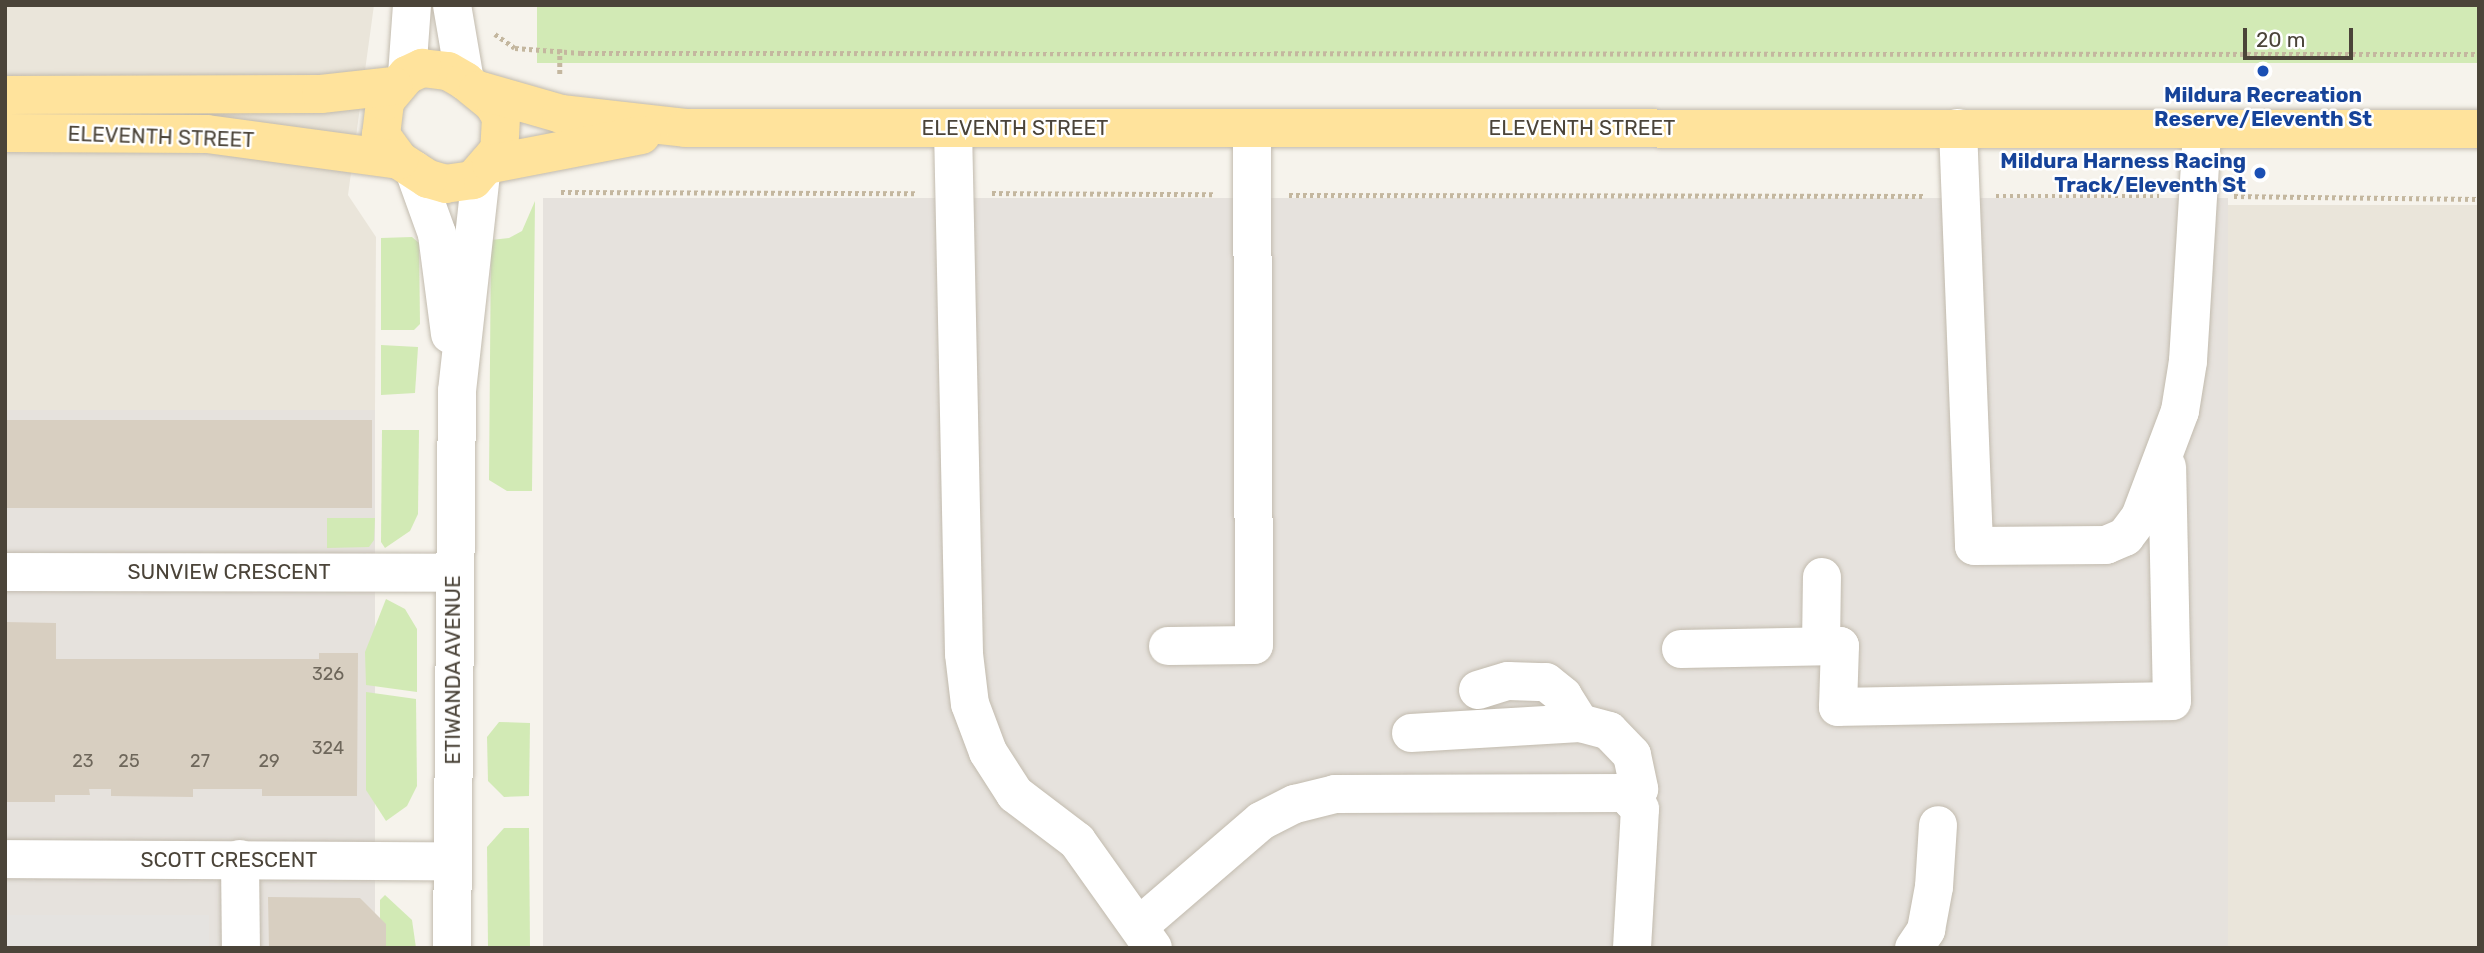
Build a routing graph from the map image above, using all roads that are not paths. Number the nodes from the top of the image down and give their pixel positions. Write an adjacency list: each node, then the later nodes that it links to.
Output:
1 (412, 5): 3 (street)
2 (452, 5): 4 (street)
3 (401, 80): 4 (main road); 5 (main road, ELEVENTH STREET); 13 (main road)
4 (472, 85): 11 (main road, ELEVENTH STREET); 14 (main road)
5 (5, 95)
6 (954, 128): 7 (main road, ELEVENTH STREET); 11 (main road, ELEVENTH STREET); 31 (street)
7 (1252, 128): 8 (main road, ELEVENTH STREET); 20 (street)
8 (1958, 128): 9 (main road, ELEVENTH STREET); 16 (street)
9 (2202, 129): 10 (main road, ELEVENTH STREET); 16 (street)
10 (2479, 129)
11 (560, 132): 14 (main road, ELEVENTH STREET)
12 (5, 134): 13 (main road, ELEVENTH STREET)
13 (406, 165): 14 (main road); 15 (street, ETIWANDA AVENUE)
14 (486, 169): 15 (street, ETIWANDA AVENUE)
15 (457, 391): 18 (street, ETIWANDA AVENUE)
16 (2166, 446): 21 (street)
17 (5, 572): 18 (street, SUNVIEW CRESCENT)
18 (454, 573): 30 (street, ETIWANDA AVENUE)
19 (1822, 576): 21 (street)
20 (1168, 646)
21 (1821, 646): 22 (street)
22 (1681, 649)
23 (1478, 690): 24 (street)
24 (1580, 723): 25 (street); 26 (street)
25 (1411, 733)
26 (1633, 802): 31 (street); 34 (street)
27 (1938, 825): 35 (street)
28 (5, 859): 29 (street, SCOTT CRESCENT)
29 (240, 859): 30 (street, SCOTT CRESCENT); 32 (street)
30 (452, 861): 33 (street, ETIWANDA AVENUE)
31 (1148, 939)
32 (241, 948)
33 (452, 948)
34 (1632, 948)
35 (1914, 948)

